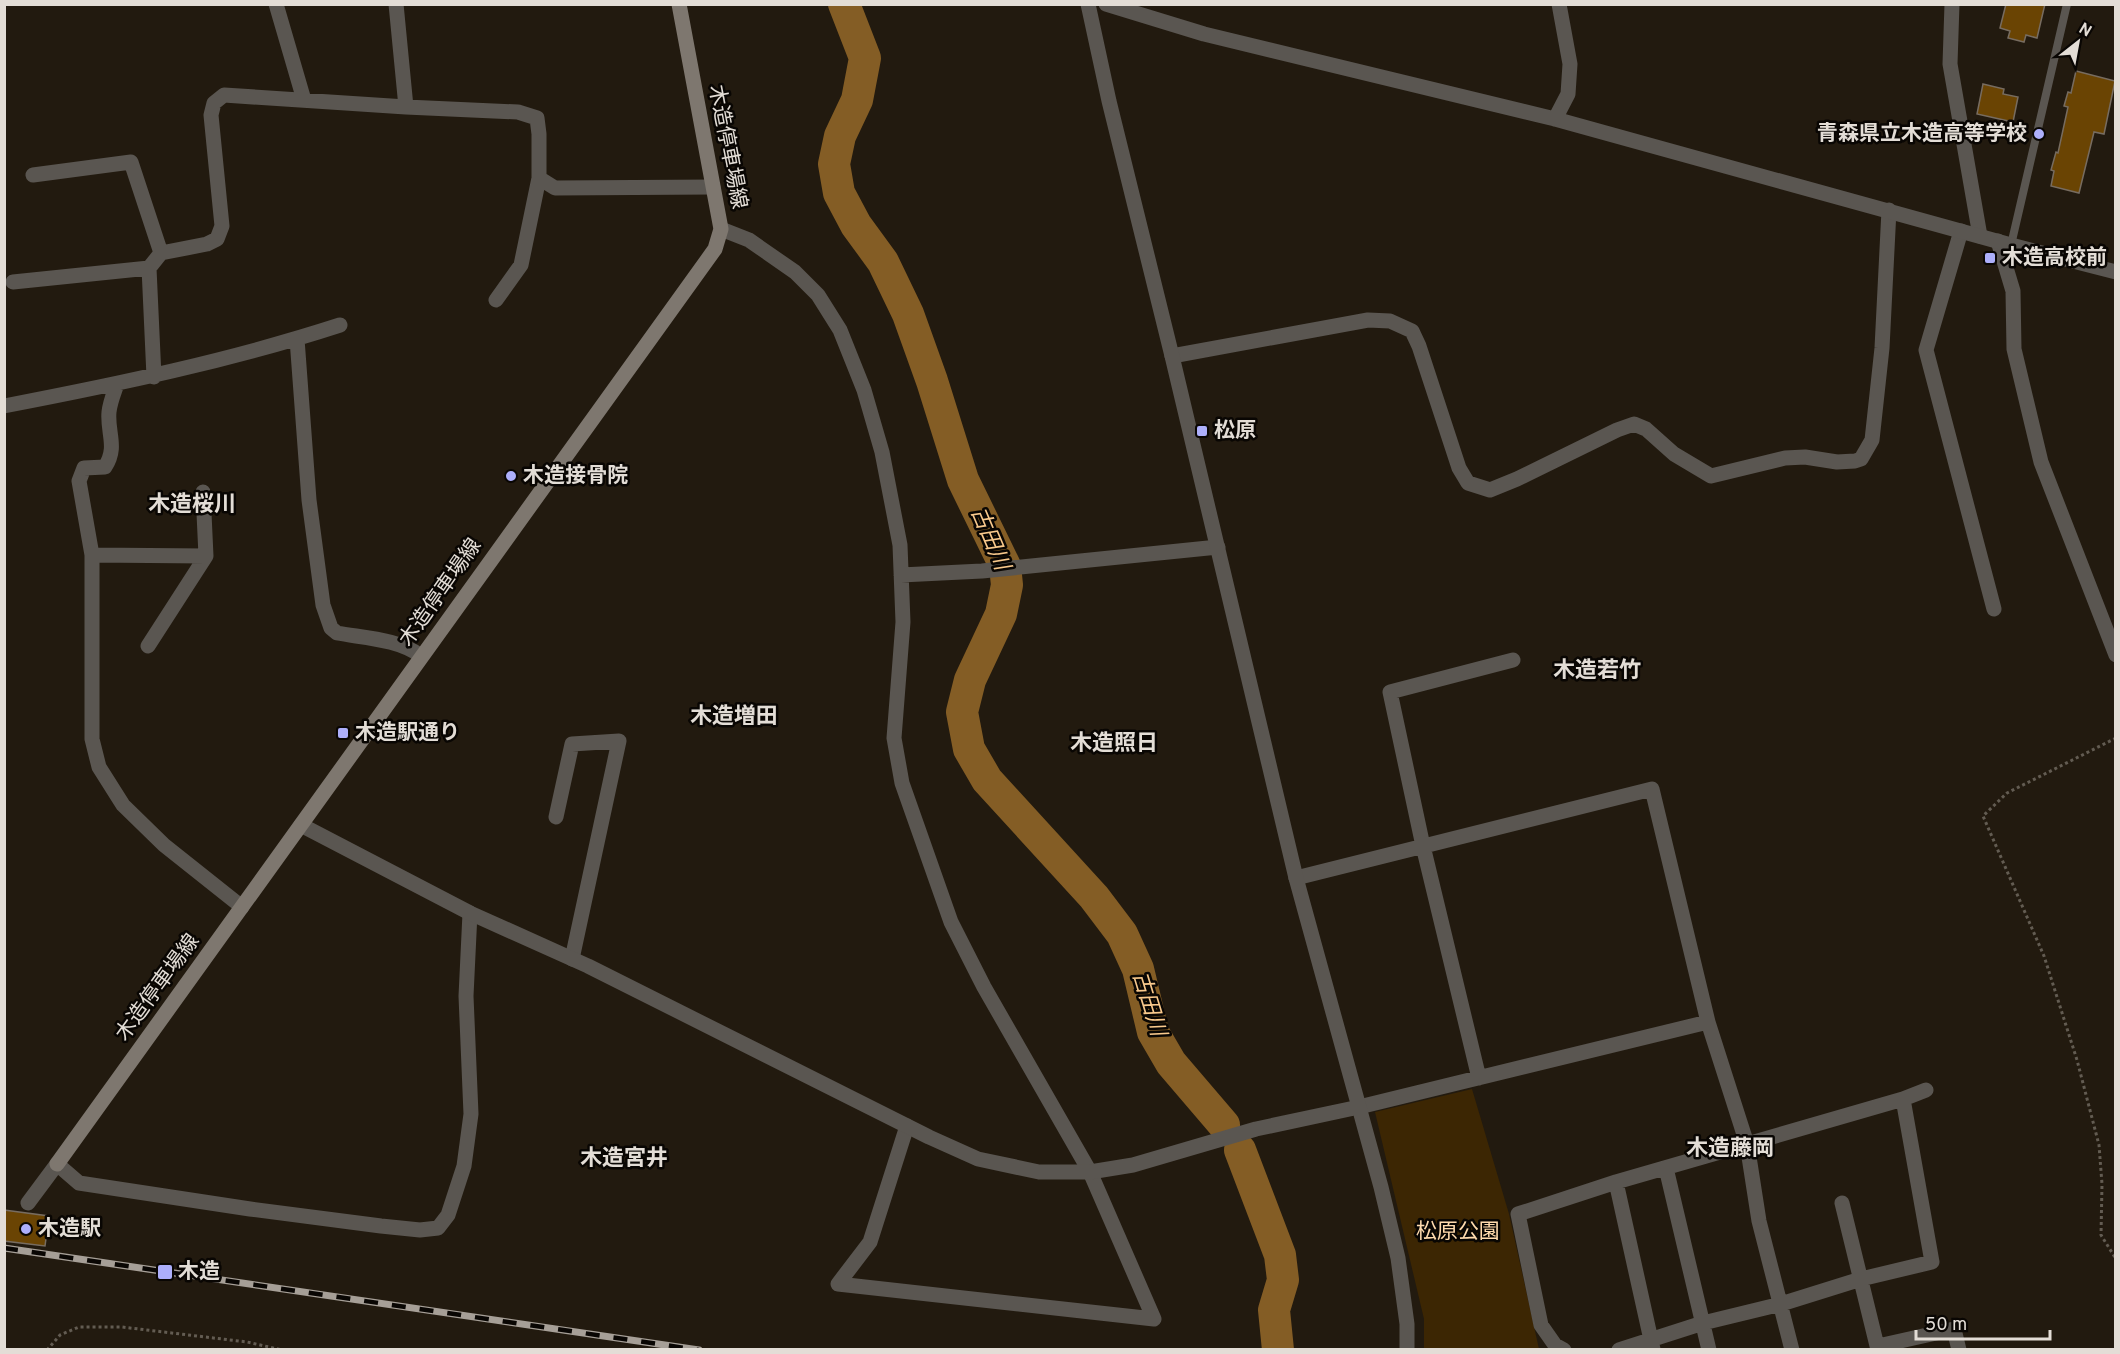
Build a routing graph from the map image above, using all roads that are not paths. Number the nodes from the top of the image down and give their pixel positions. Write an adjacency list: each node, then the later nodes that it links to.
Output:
1 (276, 4): 9 (street)
2 (396, 4): 10 (street)
3 (679, 4): 14 (main road, 木造停車場線)
4 (1088, 4): 27 (street)
5 (1106, 4): 11 (street)
6 (1559, 4): 11 (street)
7 (1952, 4): 18 (street)
8 (2067, 4): 19 (lane)
9 (304, 100): 10 (street); 20 (street)
10 (406, 107): 13 (street)
11 (1556, 119): 15 (street)
12 (33, 176): 20 (street)
13 (539, 178): 14 (street); 24 (street)
14 (713, 187): 16 (main road, 木造停車場線)
15 (1889, 210): 17 (street); 27 (street)
16 (721, 229): 35 (street); 39 (main road, 木造停車場線)
17 (1961, 231): 18 (street); 36 (street)
18 (1980, 236): 19 (street)
19 (2005, 243): 22 (street); 38 (street)
20 (161, 253): 21 (street)
21 (149, 267): 23 (street); 28 (street)
22 (2115, 272)
23 (13, 282)
24 (496, 300)
25 (340, 325): 26 (street)
26 (297, 339): 28 (street); 39 (street)
27 (1172, 356): 32 (street)
28 (154, 376): 29 (street)
29 (117, 384): 30 (street); 33 (street)
30 (4, 406)
31 (203, 492): 34 (street)
32 (1218, 547): 35 (street); 44 (street)
33 (92, 555): 34 (street); 45 (street)
34 (206, 556): 37 (street)
35 (902, 575): 57 (street)
36 (1994, 609)
37 (148, 646)
38 (2115, 655)
39 (421, 656): 42 (main road, 木造停車場線)
40 (1513, 660): 43 (street)
41 (556, 817): 47 (street)
42 (301, 825): 45 (main road, 木造停車場線); 46 (street)
43 (1423, 846): 44 (street); 48 (street); 49 (street)
44 (1296, 878): 52 (street)
45 (242, 907): 55 (main road, 木造停車場線)
46 (470, 913): 47 (street); 55 (street)
47 (572, 958): 53 (street)
48 (1708, 1022): 49 (street); 54 (street)
49 (1479, 1078): 52 (street)
50 (1926, 1090): 51 (street)
51 (1903, 1100): 54 (street); 61 (street)
52 (1359, 1107): 57 (street); 66 (street)
53 (907, 1126): 57 (street); 57 (street)
54 (1747, 1144): 56 (street); 62 (street)
55 (57, 1164): 59 (street)
56 (1666, 1168): 58 (street); 63 (street)
57 (1090, 1172)
58 (1616, 1182): 64 (street); 67 (street)
59 (28, 1203)
60 (1842, 1203): 61 (street)
61 (1861, 1279): 62 (street); 65 (street)
62 (1781, 1304): 63 (street); 70 (street)
63 (1703, 1323): 64 (street); 69 (street)
64 (1652, 1345): 68 (street)
65 (1878, 1348): 71 (street)
66 (1407, 1350)
67 (1564, 1350)
68 (1619, 1350)
69 (1709, 1350)
70 (1792, 1350)
71 (1959, 1350)

